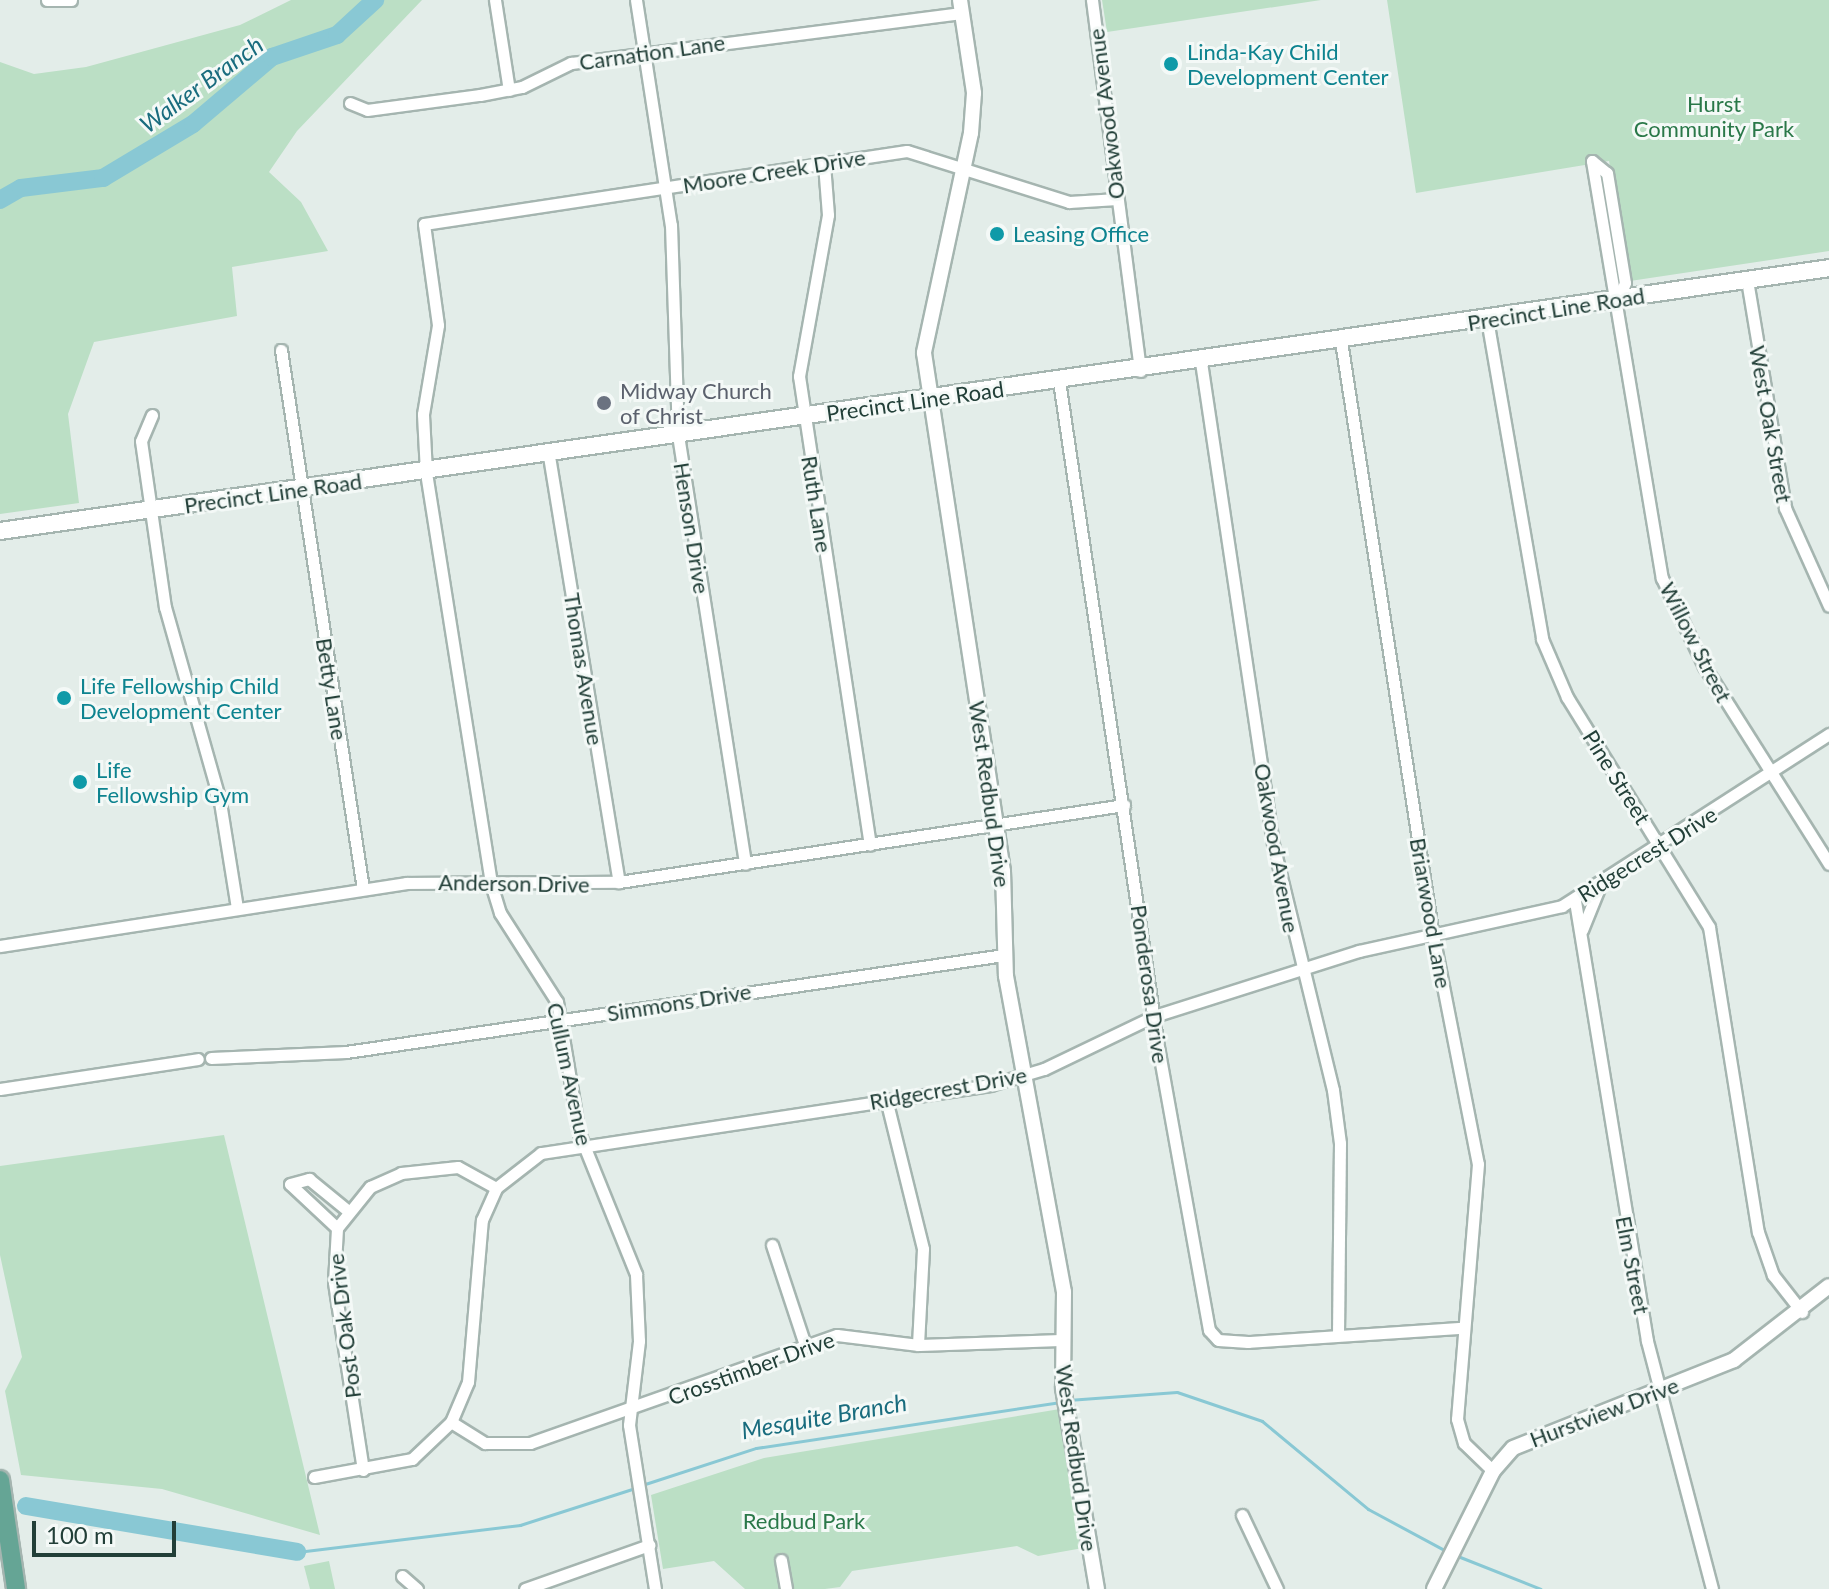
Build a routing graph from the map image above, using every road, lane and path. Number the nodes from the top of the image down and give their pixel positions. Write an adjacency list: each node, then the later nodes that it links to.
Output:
1 (47, 0): 2 (street)
2 (71, 0)
3 (495, 0): 8 (street)
4 (636, 0): 7 (street, Henson Drive)
5 (1092, 0): 13 (street, Oakwood Avenue)
6 (961, 6): 7 (street, Carnation Lane); 10 (street, West Redbud Drive)
7 (646, 51): 8 (street, Carnation Lane); 12 (street, Henson Drive)
8 (509, 90): 9 (street, Carnation Lane)
9 (350, 103)
10 (964, 163): 11 (street, Moore Creek Drive); 13 (street, Moore Creek Drive); 24 (street, West Redbud Drive)
11 (824, 164): 12 (street, Moore Creek Drive); 26 (street, Ruth Lane)
12 (666, 190): 14 (street, Moore Creek Drive); 27 (street, Henson Drive)
13 (1117, 199): 22 (street, Oakwood Avenue)
14 (424, 224): 29 (street, Cullum Avenue)
15 (1829, 268): 16 (main road, Precinct Line Road)
16 (1747, 280): 17 (main road, Precinct Line Road); 33 (street, West Oak Street)
17 (1618, 299): 17 (street, Willow Street); 18 (main road, Precinct Line Road); 35 (street, Willow Street)
18 (1487, 319): 19 (main road, Precinct Line Road); 39 (street, Pine Street)
19 (1341, 341): 21 (main road, Precinct Line Road); 48 (street, Briarwood Lane)
20 (281, 350): 30 (street, Betty Lane)
21 (1201, 362): 22 (main road, Precinct Line Road); 52 (street, Oakwood Avenue)
22 (1140, 371): 23 (main road, Precinct Line Road)
23 (1059, 381): 24 (main road, Precinct Line Road); 36 (street, Ponderosa Drive)
24 (929, 399): 26 (main road, Precinct Line Road); 37 (street, West Redbud Drive)
25 (152, 415): 31 (street)
26 (804, 416): 27 (main road, Precinct Line Road); 38 (street, Ruth Lane)
27 (678, 435): 28 (main road, Precinct Line Road); 40 (street, Henson Drive)
28 (549, 456): 29 (main road, Precinct Line Road); 42 (street, Thomas Avenue)
29 (426, 472): 30 (main road, Precinct Line Road); 43 (street, Cullum Avenue)
30 (301, 489): 31 (main road, Precinct Line Road); 45 (street, Betty Lane)
31 (149, 510): 32 (main road, Precinct Line Road); 47 (street)
32 (0, 531)
33 (1829, 606)
34 (1829, 734): 35 (street, Ridgecrest Drive)
35 (1773, 772): 39 (street, Ridgecrest Drive); 41 (street, Willow Street)
36 (1124, 805): 37 (street, Anderson Drive); 53 (street, Ponderosa Drive)
37 (996, 826): 38 (street, Anderson Drive); 51 (street, West Redbud Drive)
38 (870, 845): 40 (street, Anderson Drive)
39 (1663, 847): 44 (street, Ridgecrest Drive); 64 (street, Pine Street)
40 (745, 864): 42 (street, Anderson Drive)
41 (1829, 864)
42 (619, 882): 43 (street, Anderson Drive)
43 (491, 883): 45 (street, Anderson Drive); 54 (street, Cullum Avenue)
44 (1599, 888): 46 (street, Ridgecrest Drive); 49 (street)
45 (363, 889): 47 (street, Anderson Drive)
46 (1575, 901): 48 (street, Ridgecrest Drive); 49 (street, Elm Street)
47 (237, 908): 50 (street, Anderson Drive)
48 (1432, 930): 52 (street, Ridgecrest Drive); 65 (street, Briarwood Lane)
49 (1580, 934): 70 (street, Elm Street)
50 (0, 946)
51 (1004, 955): 54 (street, Simmons Drive); 55 (street, West Redbud Drive)
52 (1300, 969): 53 (street, Ridgecrest Drive); 66 (street, Oakwood Avenue)
53 (1154, 1016): 55 (street, Ridgecrest Drive); 66 (street, Ponderosa Drive)
54 (561, 1020): 56 (street, Simmons Drive); 58 (street, Cullum Avenue)
55 (1026, 1076): 57 (street, Ridgecrest Drive); 67 (street, West Redbud Drive)
56 (0, 1089)
57 (886, 1099): 58 (street, Ridgecrest Drive); 69 (street)
58 (583, 1144): 59 (street, Ridgecrest Drive); 71 (street, Cullum Avenue)
59 (496, 1188): 60 (street, Post Oak Drive); 72 (street)
60 (347, 1210): 61 (street, Post Oak Drive); 61 (street)
61 (337, 1228): 73 (street, Post Oak Drive)
62 (772, 1245): 68 (street)
63 (1829, 1286): 64 (street, Hurstview Drive)
64 (1802, 1312): 70 (street, Hurstview Drive)
65 (1461, 1328): 66 (street, Ponderosa Drive); 74 (street, Briarwood Lane)
66 (1338, 1333)
67 (1062, 1340): 69 (street, Crosstimber Drive); 86 (street, West Redbud Drive)
68 (805, 1345): 69 (street, Crosstimber Drive); 71 (street, Crosstimber Drive)
69 (918, 1345)
70 (1658, 1391): 74 (street, Hurstview Drive); 89 (street, Elm Street)
71 (630, 1411): 72 (street, Crosstimber Drive); 78 (street, Cullum Avenue)
72 (451, 1422): 73 (street)
73 (363, 1470): 75 (street)
74 (1493, 1471): 88 (street, Hurstview Drive)
75 (314, 1477)
76 (0, 1480): 81 (main road)
77 (1242, 1515): 87 (street)
78 (649, 1545): 83 (street); 84 (street, Cullum Avenue)
79 (781, 1560): 85 (street)
80 (402, 1576): 82 (street)
81 (16, 1589)
82 (417, 1589)
83 (525, 1589)
84 (655, 1589)
85 (786, 1589)
86 (1097, 1589)
87 (1277, 1589)
88 (1434, 1589)
89 (1712, 1589)

